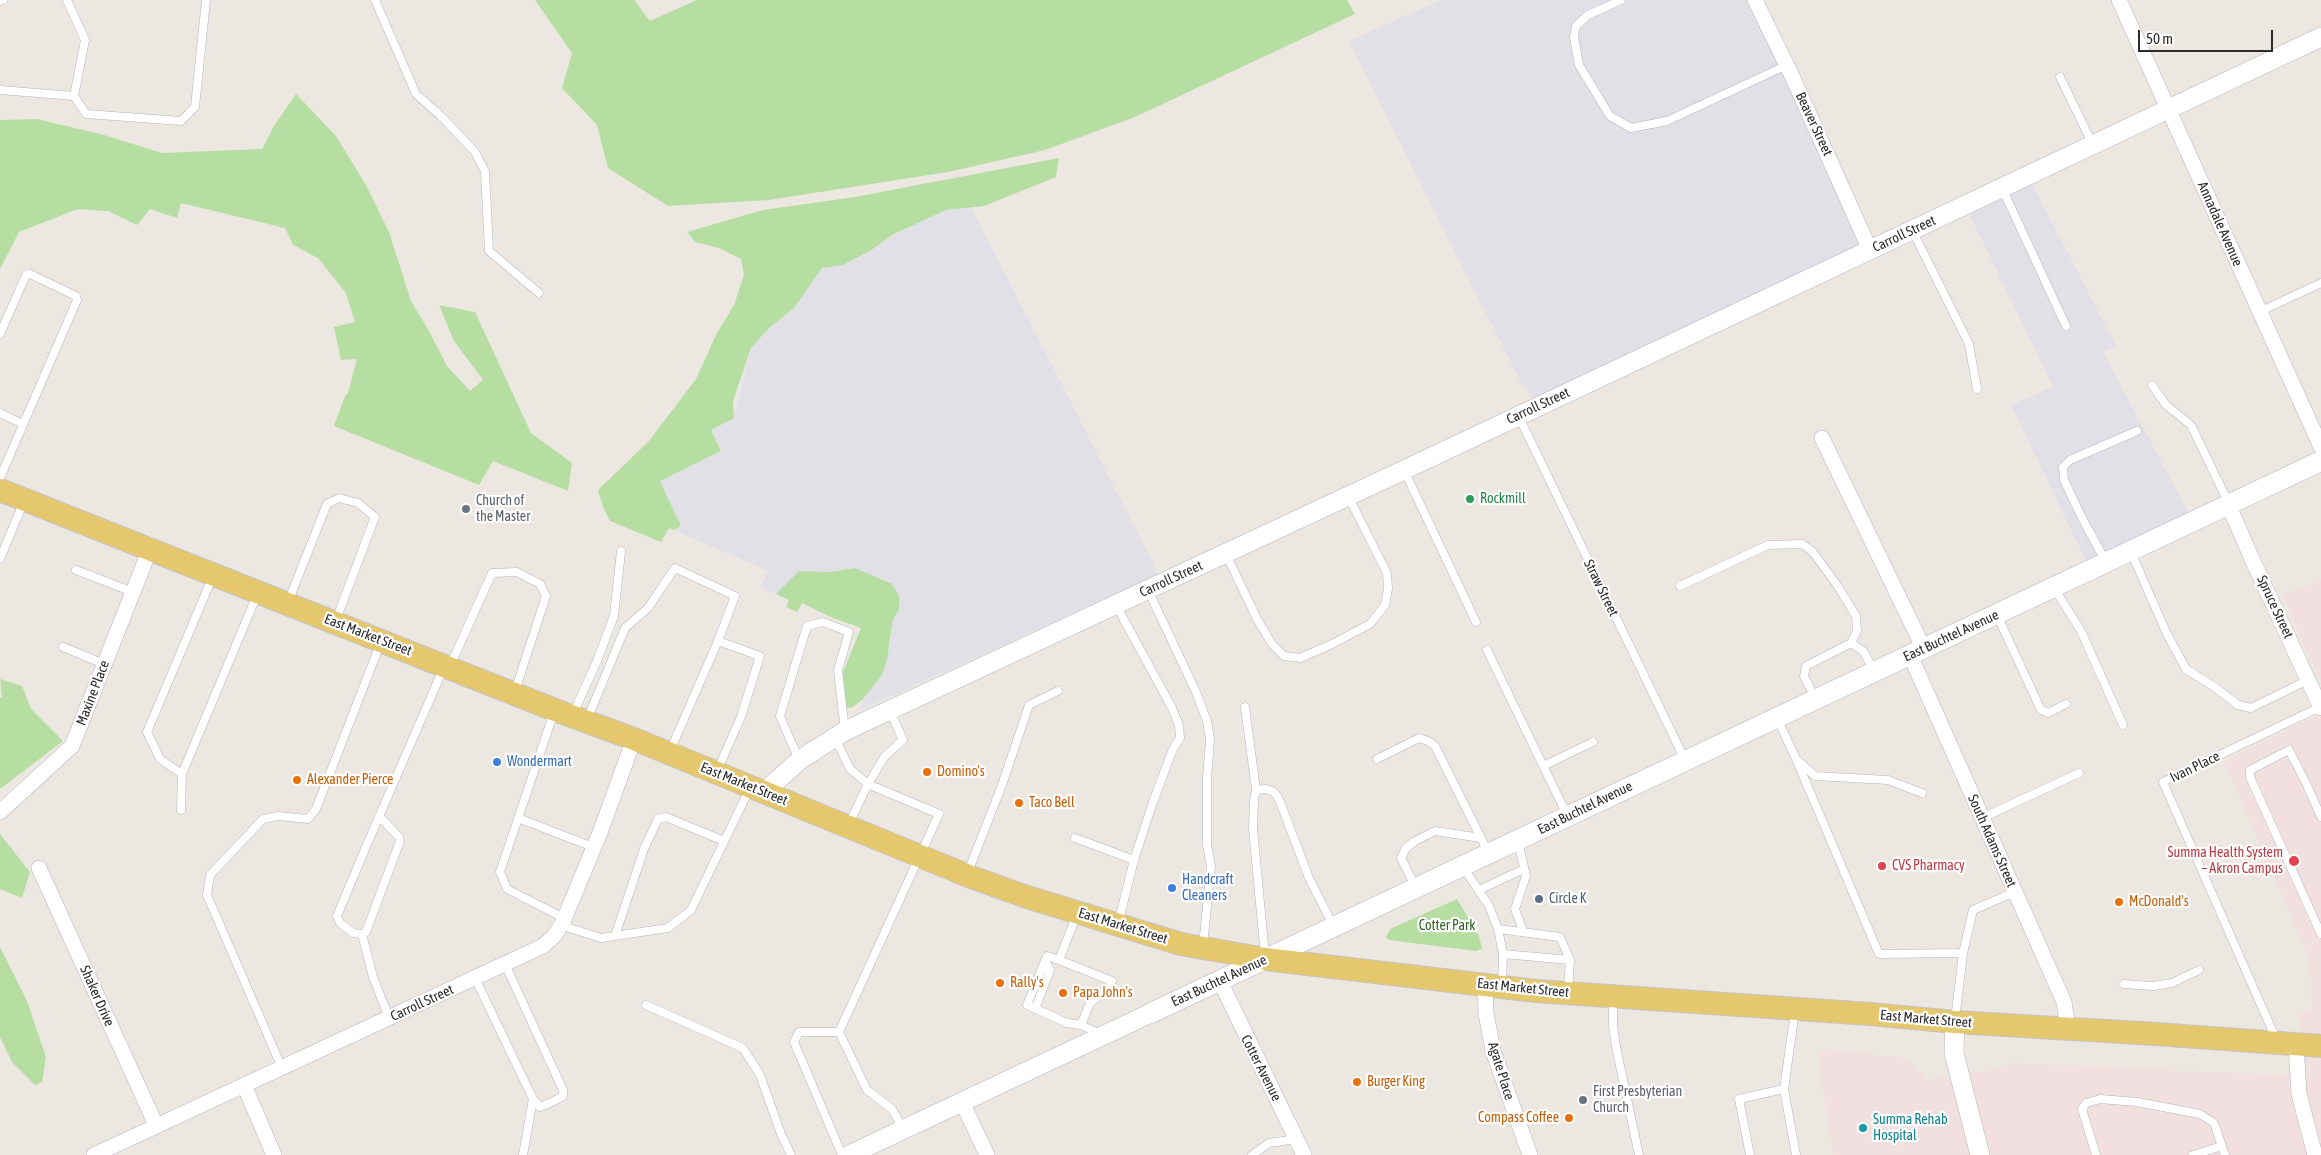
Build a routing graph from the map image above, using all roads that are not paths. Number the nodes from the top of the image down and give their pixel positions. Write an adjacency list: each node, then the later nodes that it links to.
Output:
1 (67, 0): 11 (lane)
2 (206, 0): 11 (lane)
3 (375, 0): 18 (lane)
4 (1620, 0): 8 (lane)
5 (1755, 0): 8 (street, Beaver Street)
6 (2119, 0): 12 (street, Annadale Avenue)
7 (2321, 37): 12 (street, Carroll Street)
8 (1787, 65): 16 (street, Beaver Street)
9 (2060, 77): 13 (lane)
10 (0, 90): 11 (lane)
11 (74, 96)
12 (2168, 110): 13 (street, Carroll Street); 19 (street, Annadale Avenue)
13 (2093, 145): 14 (street, Carroll Street)
14 (2002, 188): 15 (street, Carroll Street); 20 (lane)
15 (1912, 230): 16 (street, Carroll Street); 23 (lane)
16 (1870, 250): 25 (street, Carroll Street)
17 (2321, 283): 19 (lane)
18 (540, 293)
19 (2259, 312): 29 (street, Annadale Avenue)
20 (2066, 326)
21 (0, 334): 26 (lane)
22 (2152, 385): 36 (lane)
23 (1977, 389)
24 (0, 413): 26 (lane)
25 (1518, 415): 31 (street, Carroll Street); 82 (lane, Straw Street)
26 (24, 424): 32 (lane)
27 (2137, 431): 42 (lane)
28 (1822, 438): 60 (street, South Adams Street)
29 (2321, 447)
30 (2321, 461): 36 (main road, East Buchtel Avenue)
31 (1404, 470): 34 (street, Carroll Street); 54 (lane)
32 (0, 478)
33 (0, 490): 35 (main road, East Market Street)
34 (1348, 496): 40 (street, Carroll Street); 40 (lane)
35 (24, 499): 37 (main road, East Market Street); 41 (lane)
36 (2230, 506): 39 (main road, East Buchtel Avenue); 64 (street, Spruce Street)
37 (150, 549): 44 (main road, East Market Street); 49 (street, Maxine Place)
38 (621, 551): 72 (lane)
39 (2131, 552): 42 (main road, East Buchtel Avenue); 64 (lane)
40 (1226, 554): 47 (street, Carroll Street)
41 (0, 560)
42 (2107, 563): 46 (main road, East Buchtel Avenue)
43 (76, 570): 49 (lane)
44 (214, 574): 48 (main road, East Market Street); 86 (lane)
45 (1680, 586): 57 (lane)
46 (2054, 588): 52 (main road, East Buchtel Avenue); 74 (lane)
47 (1148, 590): 51 (street, Carroll Street); 122 (lane)
48 (259, 591): 50 (main road, East Market Street); 86 (lane)
49 (133, 592): 61 (street, Maxine Place)
50 (287, 603): 53 (main road, East Market Street); 53 (lane)
51 (1116, 605): 71 (street, Carroll Street); 105 (lane)
52 (1997, 615): 60 (main road, East Buchtel Avenue); 68 (lane)
53 (335, 622): 55 (main road, East Market Street)
54 (1476, 622)
55 (381, 640): 62 (main road, East Market Street); 147 (lane)
56 (718, 641): 72 (lane); 78 (lane); 84 (lane)
57 (1851, 644): 63 (lane); 67 (lane)
58 (63, 647): 61 (lane)
59 (1487, 650): 83 (lane)
60 (1917, 652): 63 (main road, East Buchtel Avenue); 97 (street, South Adams Street)
61 (104, 664): 92 (street, Maxine Place)
62 (447, 666): 66 (main road, East Market Street); 66 (lane); 93 (lane)
63 (1874, 672): 67 (main road, East Buchtel Avenue)
64 (2308, 680): 70 (street, Spruce Street)
65 (1058, 691): 109 (lane)
66 (514, 693): 72 (main road, East Market Street)
67 (1815, 699): 73 (main road, East Buchtel Avenue)
68 (2066, 704)
69 (1245, 707): 89 (lane)
70 (2321, 707): 145 (lane, Ivan Place)
71 (890, 711): 75 (street, Carroll Street); 87 (lane)
72 (571, 716): 76 (main road, East Market Street); 96 (lane)
73 (1776, 718): 80 (lane); 82 (main road, East Buchtel Avenue)
74 (2124, 725)
75 (840, 734): 81 (street, Carroll Street); 81 (lane); 87 (lane)
76 (634, 739): 78 (main road, East Market Street); 103 (street, Carroll Street)
77 (1594, 742): 83 (lane)
78 (669, 753): 84 (main road, East Market Street)
79 (1376, 759): 102 (lane)
80 (1796, 759): 90 (lane); 123 (lane)
81 (800, 760): 88 (street, Carroll Street)
82 (1686, 760): 94 (main road, East Buchtel Avenue)
83 (1543, 766): 94 (lane)
84 (717, 772): 88 (main road, East Market Street)
85 (2079, 773): 97 (lane)
86 (182, 774): 91 (lane)
87 (868, 784): 98 (lane); 104 (lane)
88 (757, 789): 98 (main road, East Market Street); 100 (lane)
89 (1256, 790): 116 (lane); 125 (lane)
90 (1922, 793)
91 (181, 810)
92 (0, 812)
93 (379, 816): 119 (lane); 119 (lane)
94 (1567, 817): 101 (main road, East Buchtel Avenue)
95 (2321, 817): 120 (lane)
96 (518, 818): 103 (lane); 114 (lane)
97 (1982, 818): 110 (street, South Adams Street)
98 (848, 827): 104 (main road, East Market Street)
99 (1075, 838): 105 (lane)
100 (724, 841): 121 (lane); 121 (lane)
101 (1518, 841): 102 (main road, East Buchtel Avenue); 108 (lane)
102 (1485, 846): 106 (main road, East Buchtel Avenue); 111 (lane)
103 (594, 847): 114 (street, Carroll Street)
104 (919, 856): 109 (main road, East Market Street); 143 (lane)
105 (1134, 860): 115 (lane)
106 (1463, 866): 111 (main road, East Buchtel Avenue); 112 (lane)
107 (39, 868): 152 (street, Shaker Drive)
108 (1524, 869): 112 (lane); 118 (lane)
109 (967, 875): 113 (main road, East Market Street)
110 (2012, 885): 123 (lane); 142 (street, South Adams Street)
111 (1416, 888): 116 (main road, East Buchtel Avenue)
112 (1479, 890): 117 (lane)
113 (1077, 912): 115 (main road, East Market Street); 126 (lane)
114 (562, 921): 121 (lane); 128 (street, Carroll Street)
115 (1117, 925): 122 (main road, East Market Street)
116 (1334, 927): 125 (main road, East Buchtel Avenue)
117 (1498, 929): 118 (lane); 124 (lane)
118 (1523, 931): 127 (lane)
119 (362, 934): 139 (lane)
120 (2321, 934)
121 (615, 936)
122 (1203, 948): 125 (main road, East Market Street)
123 (1963, 953): 140 (lane)
124 (1503, 954): 127 (lane); 133 (lane)
125 (1265, 959): 131 (main road, East Buchtel Avenue); 133 (main road, East Market Street)
126 (1058, 960): 141 (lane); 141 (lane)
127 (1570, 960): 134 (lane)
128 (505, 964): 130 (street, Carroll Street); 150 (lane)
129 (2199, 970): 132 (lane)
130 (475, 978): 139 (street, Carroll Street); 150 (lane)
131 (1220, 981): 138 (main road, East Buchtel Avenue); 154 (street, Cotter Avenue)
132 (2124, 984)
133 (1493, 986): 134 (main road, East Market Street); 165 (street, Agate Place)
134 (1568, 993): 135 (main road, East Market Street)
135 (1613, 996): 137 (main road, East Market Street); 166 (lane)
136 (646, 1004): 159 (lane)
137 (1795, 1009): 140 (main road, East Market Street); 149 (lane)
138 (1150, 1013): 144 (street, East Buchtel Avenue)
139 (389, 1018): 147 (street, Carroll Street)
140 (1955, 1022): 142 (main road, East Market Street); 169 (street)
141 (1081, 1025): 144 (lane)
142 (2068, 1028): 145 (main road, East Market Street)
143 (839, 1032): 153 (lane); 160 (lane)
144 (1102, 1035): 151 (street, East Buchtel Avenue)
145 (2286, 1044): 146 (main road, East Market Street); 173 (street)
146 (2321, 1046)
147 (282, 1068): 148 (street, Carroll Street)
148 (244, 1085): 152 (street, Carroll Street); 157 (street)
149 (1784, 1089): 167 (lane); 168 (lane)
150 (533, 1099): 158 (lane)
151 (962, 1102): 153 (street, East Buchtel Avenue); 162 (street)
152 (156, 1125): 156 (street, Carroll Street)
153 (903, 1129): 161 (street, East Buchtel Avenue)
154 (1297, 1139): 163 (lane); 164 (street, Cotter Avenue)
155 (2222, 1146): 170 (lane); 171 (lane); 172 (lane)
156 (94, 1155)
157 (274, 1155)
158 (523, 1155)
159 (791, 1155)
160 (842, 1155)
161 (849, 1155)
162 (987, 1155)
163 (1252, 1155)
164 (1304, 1155)
165 (1530, 1155)
166 (1639, 1155)
167 (1750, 1155)
168 (1796, 1155)
169 (1980, 1155)
170 (2096, 1155)
171 (2193, 1155)
172 (2225, 1155)
173 (2315, 1155)

